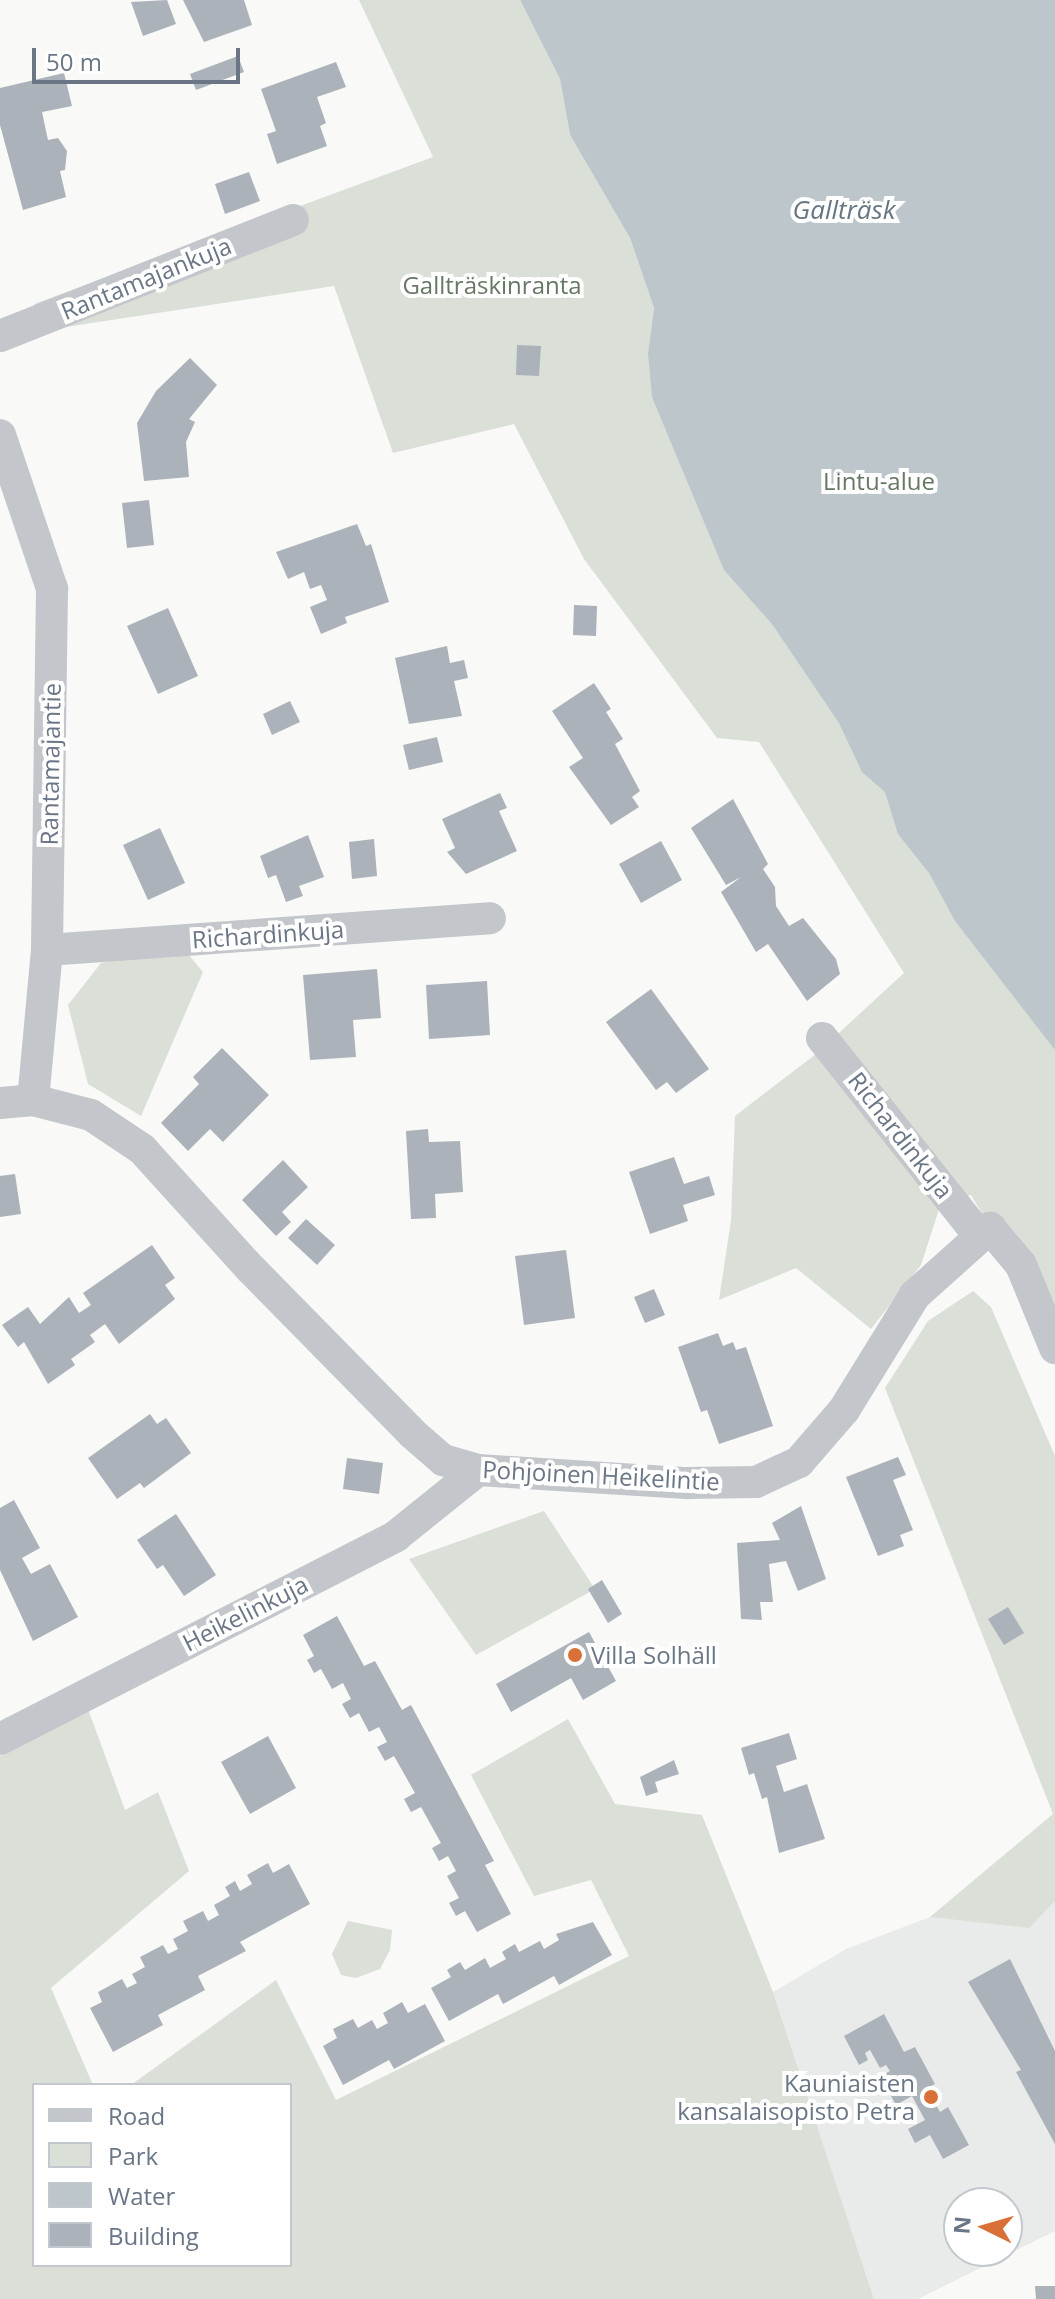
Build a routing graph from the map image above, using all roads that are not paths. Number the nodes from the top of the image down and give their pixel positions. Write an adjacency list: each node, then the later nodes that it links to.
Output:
1 (293, 220): 2 (street, Rantamajankuja)
2 (0, 336)
3 (0, 435): 4 (street, Rantamajantie)
4 (8, 479): 6 (street, Rantamajantie)
5 (490, 918): 6 (street, Richardinkuja)
6 (47, 950): 8 (street, Rantamajantie)
7 (822, 1038): 10 (street, Richardinkuja)
8 (33, 1100): 9 (street, Pohjoinen Heikelintie); 12 (street, Pohjoinen Heikelintie)
9 (0, 1103)
10 (984, 1231): 11 (street, Richardinkuja); 12 (street, Pohjoinen Heikelintie)
11 (1055, 1348)
12 (478, 1470): 13 (street, Heikelinkuja)
13 (0, 1739)

